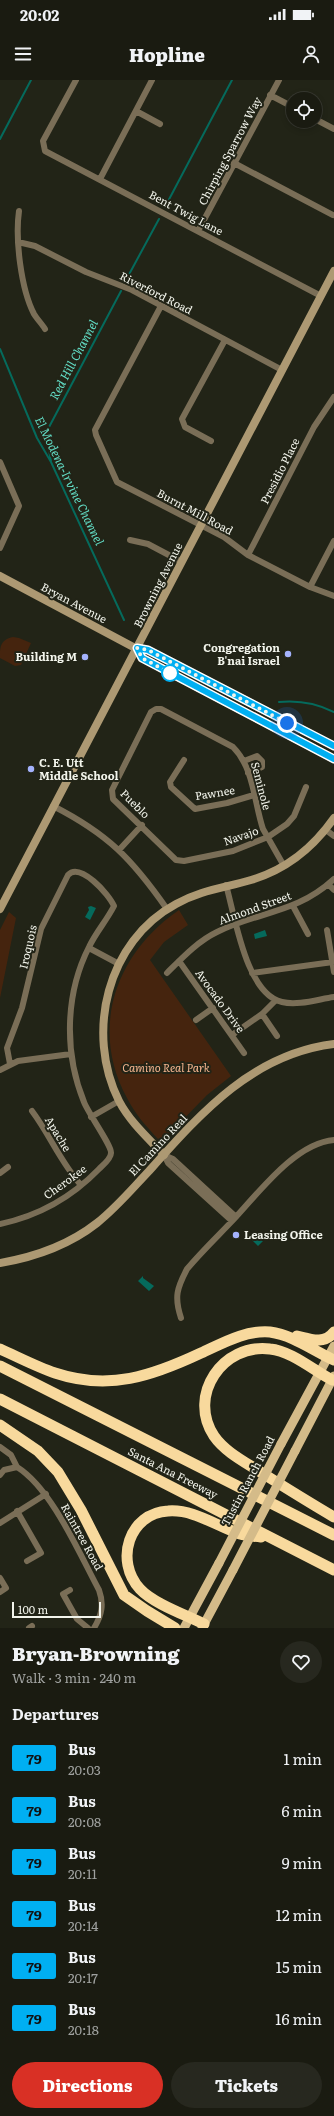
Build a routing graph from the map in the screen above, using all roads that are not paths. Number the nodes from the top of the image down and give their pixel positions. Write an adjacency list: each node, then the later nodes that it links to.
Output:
1 (76, 80): 11 (street, Bent Twig Lane)
2 (152, 80): 6 (street)
3 (279, 80): 4 (street, Chirping Sparrow Way)
4 (270, 95): 5 (street); 10 (street, Chirping Sparrow Way)
5 (286, 103)
6 (136, 111): 8 (street); 11 (street)
7 (322, 123): 9 (street)
8 (160, 124)
9 (334, 129)
10 (234, 164): 13 (street); 14 (street, Chirping Sparrow Way)
11 (100, 179): 14 (street, Bent Twig Lane)
12 (19, 211): 15 (street)
13 (333, 215)
14 (198, 231): 17 (street, Bent Twig Lane)
15 (18, 242): 18 (street, Riverford Road); 19 (street)
16 (334, 271): 17 (main road, Browning Avenue)
17 (321, 296): 21 (main road, Browning Avenue)
18 (161, 306): 20 (street, Riverford Road); 25 (street, Burnt Mill Road)
19 (45, 329)
20 (225, 340): 21 (street, Riverford Road); 23 (street)
21 (282, 370): 25 (main road, Browning Avenue)
22 (334, 397): 29 (street, Presidio Place)
23 (211, 441)
24 (0, 462): 28 (street)
25 (201, 525): 29 (street, Burnt Mill Road); 30 (main road, Browning Avenue)
26 (130, 540): 30 (street)
27 (334, 541): 32 (street)
28 (0, 548)
29 (248, 555): 32 (street, Burnt Mill Road)
30 (182, 562): 34 (main road, Browning Avenue)
31 (0, 576): 34 (main road, Bryan Avenue)
32 (310, 587): 33 (street, Burnt Mill Road)
33 (334, 596)
34 (137, 648): 36 (main road, Bryan Avenue); 37 (main road, Bryan Avenue); 43 (main road, Browning Avenue)
35 (156, 709): 39 (street, Seminole); 45 (street, Pueblo)
36 (334, 746)
37 (334, 759)
38 (184, 760): 42 (street, Pawnee)
39 (244, 761): 40 (street, Seminole); 40 (street)
40 (248, 773): 42 (street, Seminole)
41 (306, 788): 48 (street, Navajo)
42 (254, 795): 48 (street, Seminole)
43 (53, 806): 49 (street); 57 (main road, Browning Avenue)
44 (334, 818): 46 (main road)
45 (142, 825): 49 (street); 50 (street, Pueblo)
46 (326, 830): 47 (street); 51 (main road)
47 (334, 836)
48 (268, 837): 50 (street, Navajo); 51 (street, Seminole)
49 (119, 850): 58 (street)
50 (180, 862)
51 (284, 866): 54 (main road)
52 (334, 879): 53 (street, Almond Street)
53 (328, 884): 55 (street); 56 (street, Almond Street)
54 (226, 885): 58 (main road); 59 (street)
55 (334, 890)
56 (293, 906): 59 (street, Almond Street); 61 (street)
57 (0, 909)
58 (167, 909): 65 (main road)
59 (237, 924): 63 (street, Almond Street); 68 (street)
60 (328, 930): 64 (street)
61 (308, 934)
62 (88, 948): 65 (street); 78 (street); 79 (street, Iroquois)
63 (179, 961): 67 (street, Almond Street); 71 (street, Avocado Drive)
64 (333, 962): 66 (street); 68 (street)
65 (119, 964): 81 (main road)
66 (334, 972)
67 (167, 973)
68 (252, 973): 70 (street)
69 (334, 997): 70 (street)
70 (276, 1000): 72 (street)
71 (213, 1008): 73 (street); 74 (street, Avocado Drive)
72 (262, 1014): 74 (street); 75 (street)
73 (196, 1020)
74 (232, 1035): 77 (street, Avocado Drive)
75 (277, 1036)
76 (334, 1044): 85 (main road, El Camino Real)
77 (244, 1053)
78 (71, 1054): 79 (street); 83 (street)
79 (10, 1064): 80 (street)
80 (0, 1070)
81 (120, 1101): 83 (street); 85 (main road)
82 (32, 1111): 88 (street, Apache)
83 (91, 1117): 88 (street, Cherokee)
84 (334, 1140): 89 (street)
85 (164, 1155): 89 (street); 91 (main road, El Camino Real)
86 (8, 1167): 87 (street)
87 (0, 1173)
88 (81, 1185): 90 (street, Cherokee)
89 (234, 1219): 92 (street)
90 (0, 1224)
91 (0, 1263)
92 (182, 1318)
93 (269, 1332): 94 (highway); 96 (highway); 97 (highway)
94 (334, 1332)
95 (334, 1346): 97 (main road, Tustin Ranch Road)
96 (0, 1349)
97 (331, 1358): 99 (main road, Tustin Ranch Road)
98 (0, 1366): 110 (highway, Santa Ana Freeway)
99 (319, 1373): 100 (highway); 108 (highway); 117 (main road, Tustin Ranch Road, bridge)
100 (333, 1378): 118 (main road, bridge)
101 (0, 1399): 111 (highway, Santa Ana Freeway)
102 (0, 1425): 121 (highway)
103 (0, 1447): 104 (street, Raintree Road)
104 (17, 1467): 105 (street); 106 (street, Raintree Road)
105 (0, 1475)
106 (46, 1494): 107 (street); 120 (street, Raintree Road)
107 (17, 1511): 109 (street); 112 (street)
108 (334, 1518)
109 (0, 1523)
110 (334, 1536)
111 (273, 1539): 113 (highway, Santa Ana Freeway); 117 (highway)
112 (27, 1561)
113 (334, 1570)
114 (0, 1578): 116 (street)
115 (70, 1590): 119 (street)
116 (0, 1592)
117 (190, 1617): 118 (highway); 122 (main road, Tustin Ranch Road)
118 (203, 1626)
119 (88, 1628)
120 (94, 1628)
121 (175, 1628)
122 (184, 1628)

